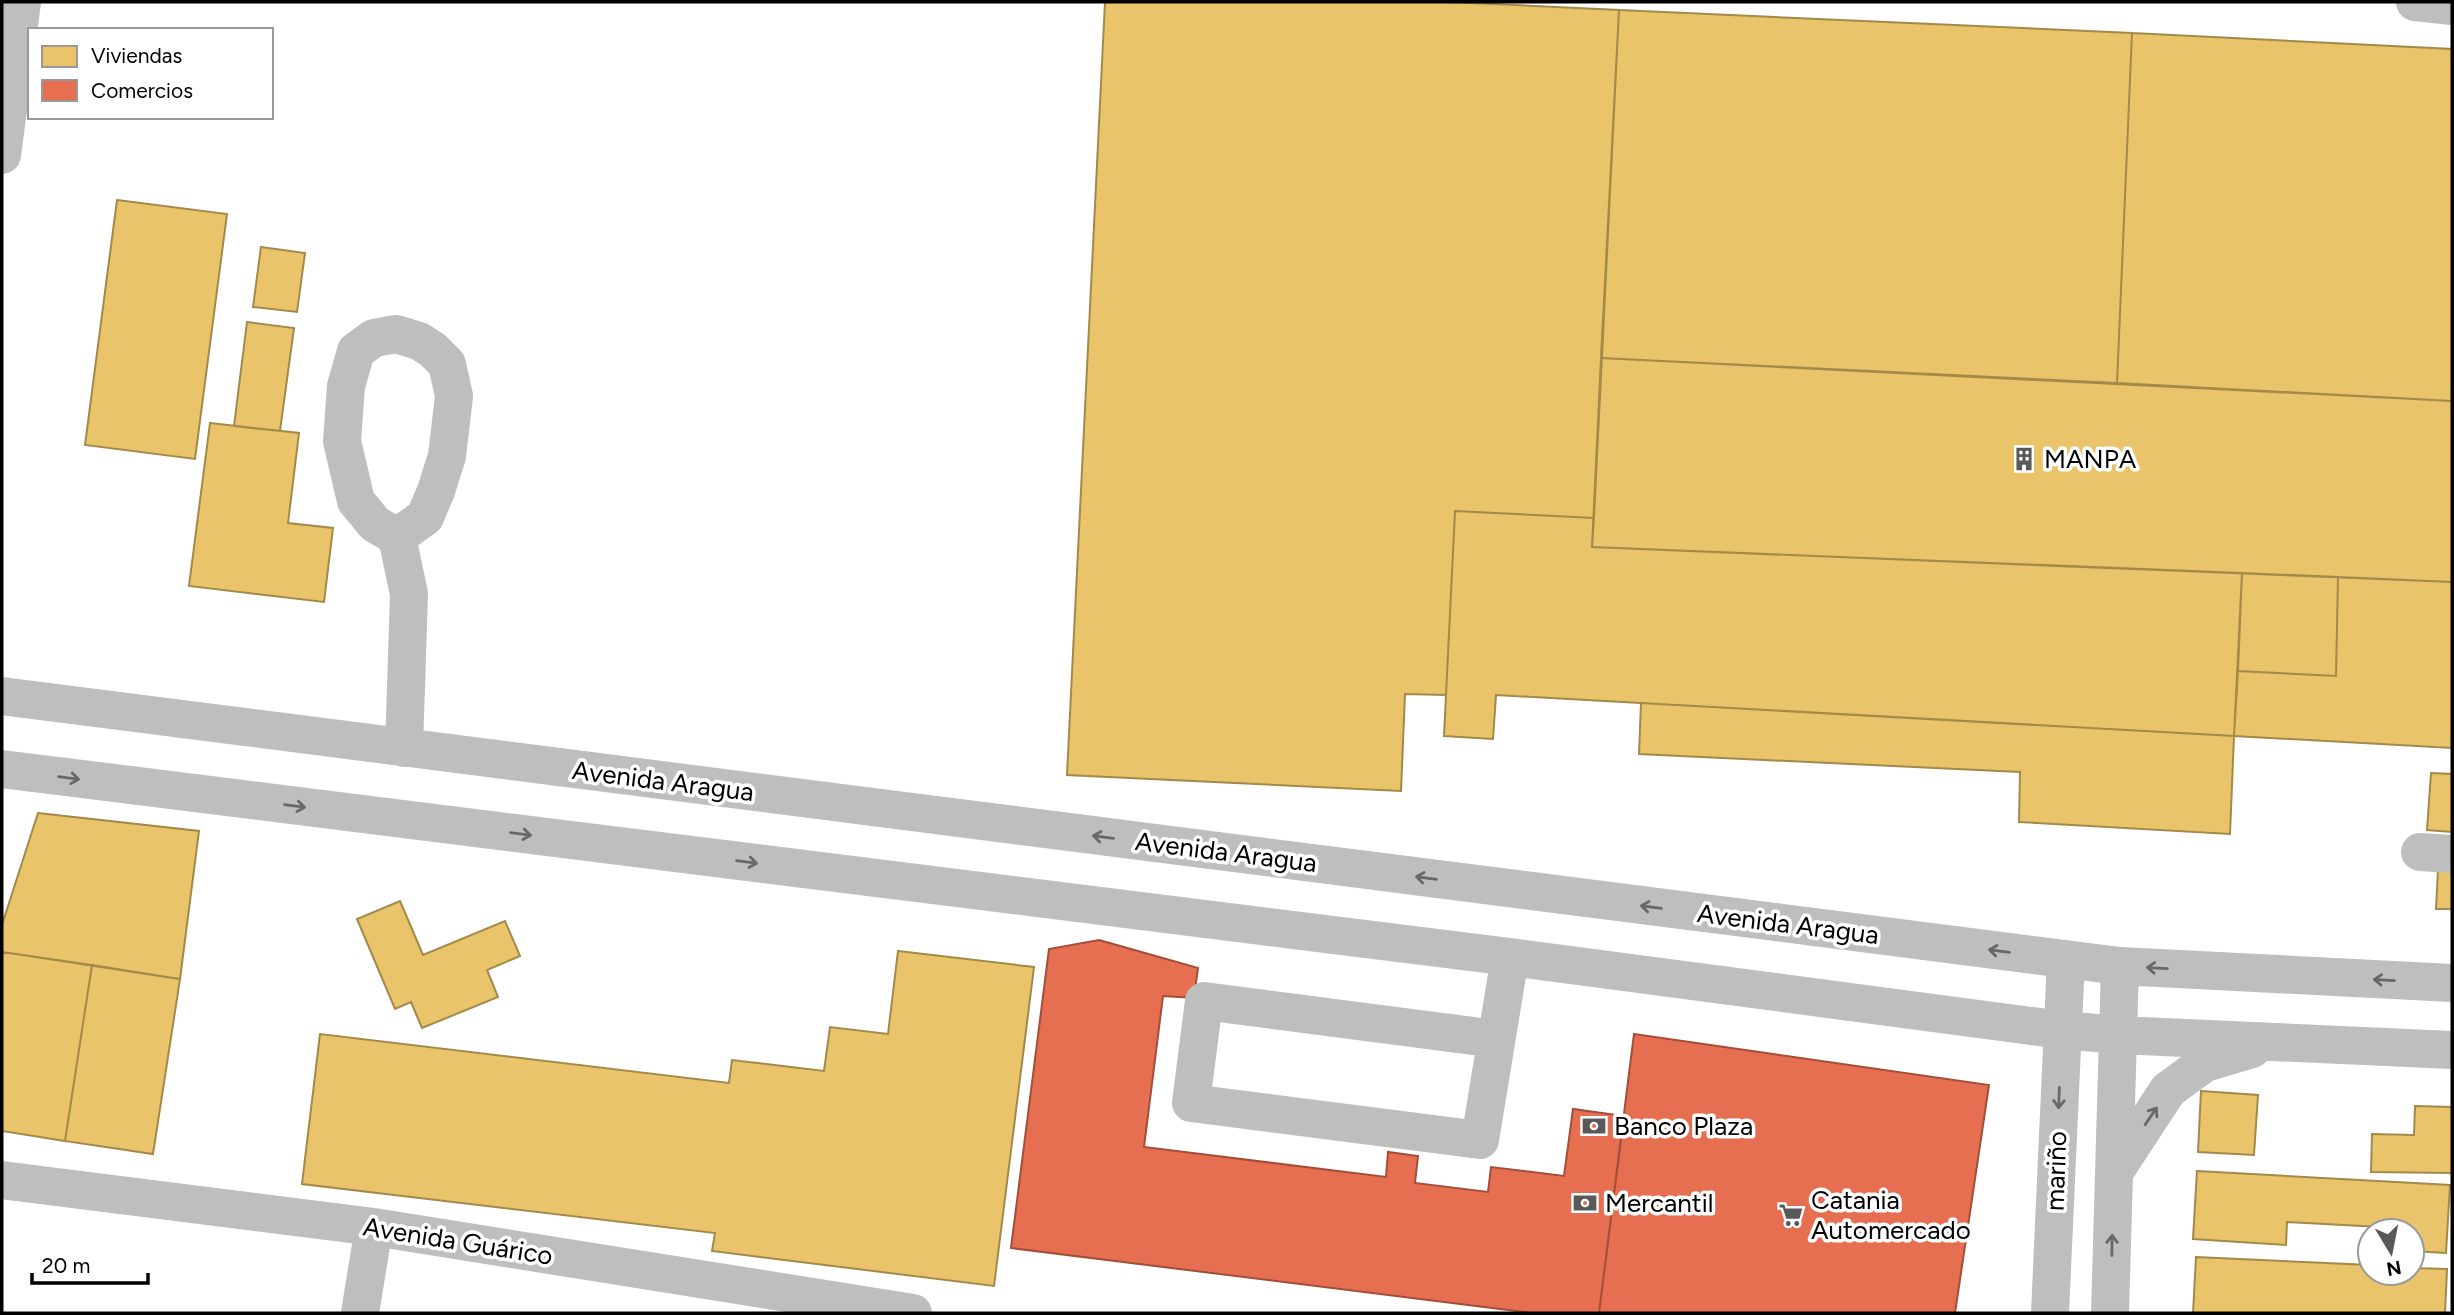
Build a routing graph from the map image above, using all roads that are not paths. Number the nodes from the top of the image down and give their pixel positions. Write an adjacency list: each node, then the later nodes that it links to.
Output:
1 (22, 2): 4 (street)
2 (2415, 2): 3 (street)
3 (2452, 6)
4 (2, 155)
5 (397, 537): 5 (street); 7 (street)
6 (2, 696): 7 (street, Avenida Aragua)
7 (404, 748): 10 (street, Avenida Aragua, one-way to 7)
8 (2, 769): 9 (street, one-way to 9)
9 (1510, 957): 13 (street); 15 (street)
10 (2066, 960): 11 (street, Avenida Aragua); 13 (street, mariño)
11 (2120, 966): 12 (street, Avenida Aragua, one-way to 11); 14 (street)
12 (2452, 983)
13 (2062, 1030): 14 (street); 24 (street, mariño, one-way to 24)
14 (2119, 1035): 16 (street); 18 (street)
15 (1496, 1038): 15 (street)
16 (2272, 1042): 17 (street); 18 (street, one-way to 16)
17 (2452, 1050)
18 (2113, 1173): 25 (street, one-way to 18)
19 (2, 1180): 20 (street, Avenida Guárico)
20 (374, 1227): 21 (street, Avenida Guárico); 22 (street)
21 (875, 1310): 23 (street, Avenida Guárico)
22 (360, 1313)
23 (913, 1313)
24 (2050, 1313)
25 (2110, 1313)

